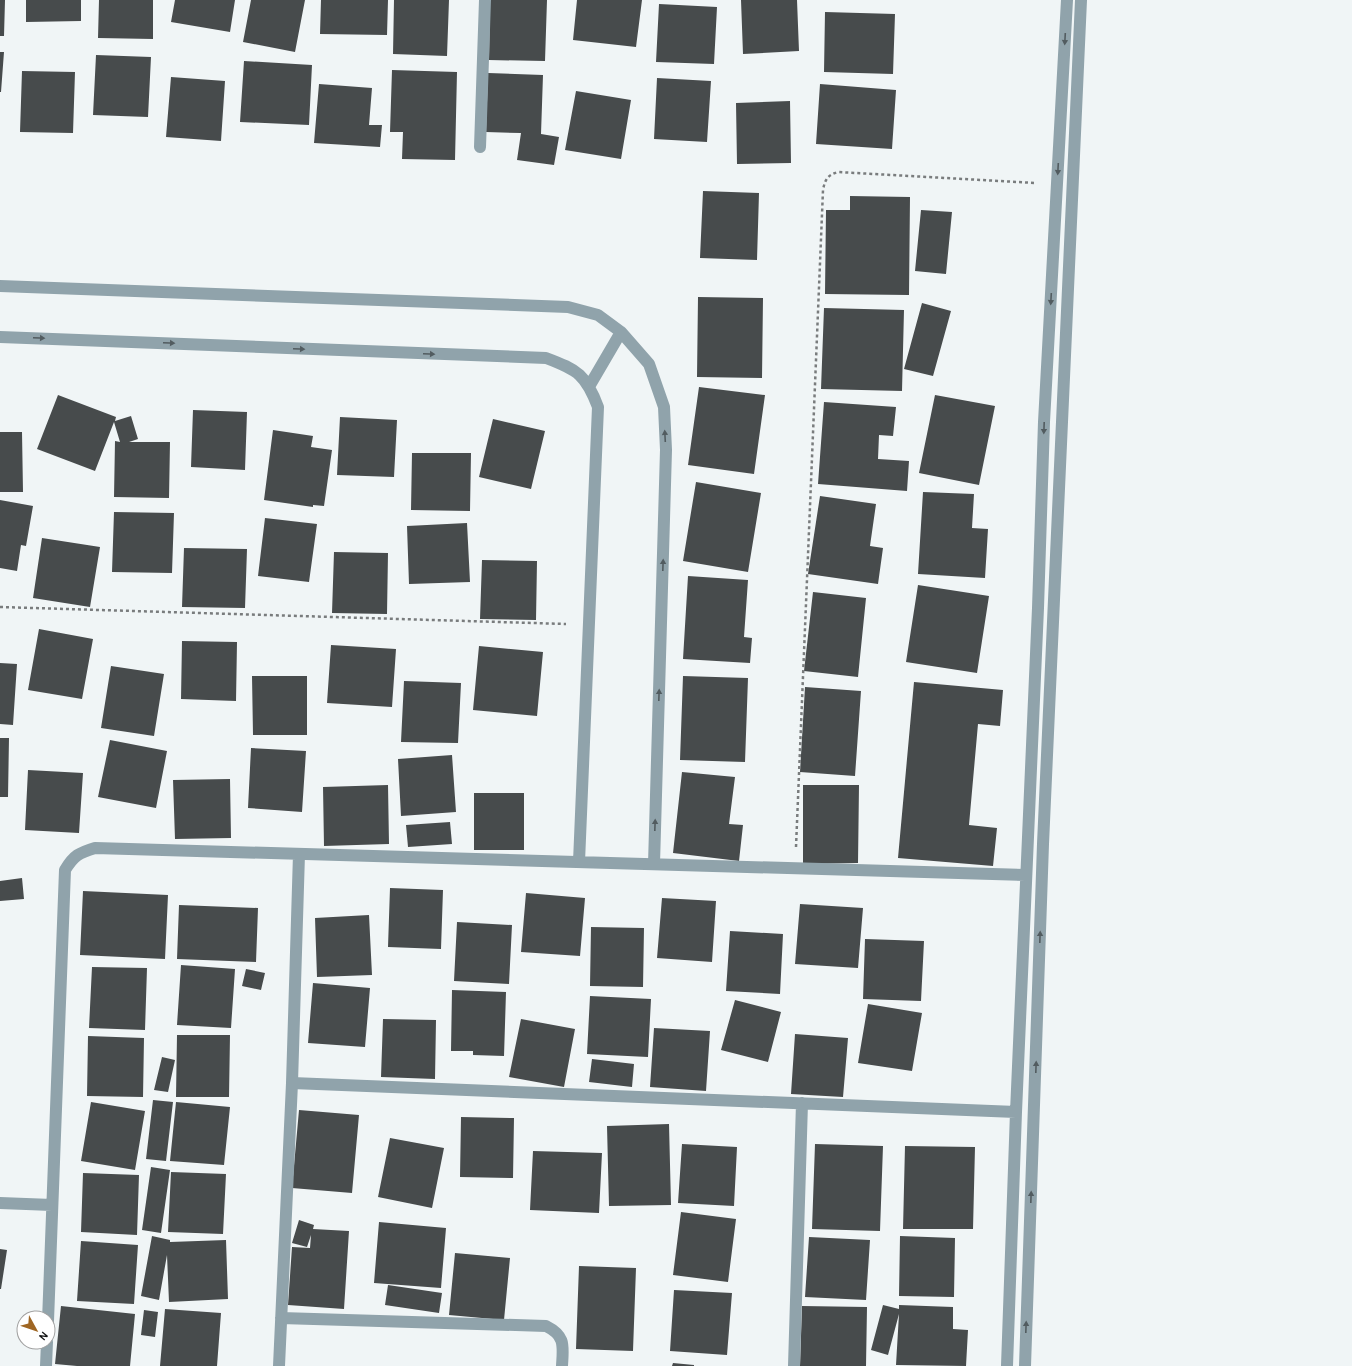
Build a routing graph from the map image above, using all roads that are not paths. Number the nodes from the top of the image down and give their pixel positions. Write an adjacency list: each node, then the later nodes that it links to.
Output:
1 (485, 0): 4 (street)
2 (1067, 0): 12 (street, one-way to 12)
3 (1081, 0): 26 (street, one-way to 3)
4 (480, 147)
5 (0, 286): 6 (street)
6 (622, 332): 8 (street); 11 (street, one-way to 6)
7 (0, 337): 8 (street, one-way to 8)
8 (590, 385): 10 (street)
9 (299, 854): 10 (street); 13 (street); 17 (street)
10 (579, 862): 11 (street)
11 (654, 864): 12 (street)
12 (1026, 875): 15 (street)
13 (292, 1083): 14 (street); 19 (street)
14 (802, 1103): 15 (street); 24 (street)
15 (1016, 1112): 25 (street)
16 (0, 1203): 17 (street)
17 (52, 1205): 18 (street)
18 (48, 1310)
19 (281, 1318): 22 (street); 23 (street)
20 (47, 1350): 21 (street)
21 (46, 1366)
22 (279, 1366)
23 (562, 1366)
24 (794, 1366)
25 (1007, 1366)
26 (1025, 1366)

